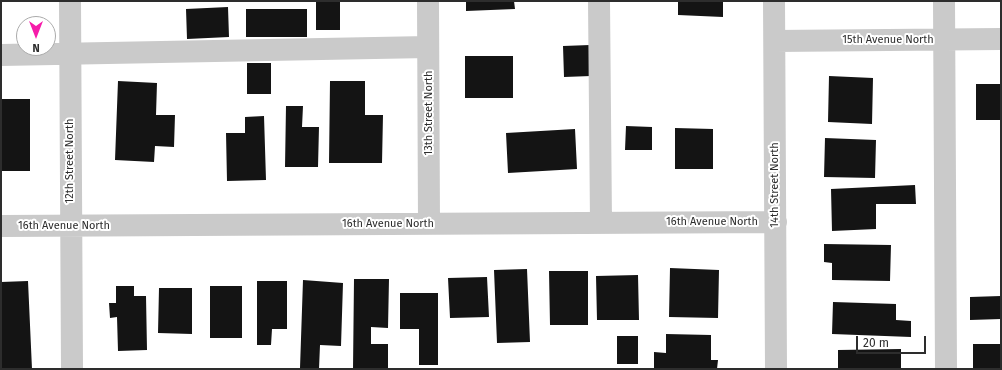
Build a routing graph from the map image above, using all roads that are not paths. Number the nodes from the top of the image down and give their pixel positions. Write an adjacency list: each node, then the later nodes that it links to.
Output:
1 (70, 1): 10 (street, 12th Street North)
2 (428, 1): 9 (street, 13th Street North)
3 (599, 1): 13 (street)
4 (774, 1): 8 (street, 14th Street North)
5 (944, 1): 6 (street)
6 (945, 40): 7 (street, 15th Avenue North); 8 (street, 15th Avenue North); 19 (street)
7 (1001, 40)
8 (774, 41): 12 (street, 14th Street North)
9 (428, 47): 10 (street); 14 (street, 13th Street North)
10 (70, 54): 11 (street); 16 (street, 12th Street North)
11 (1, 55)
12 (776, 222): 13 (street, 16th Avenue North); 18 (street, 14th Street North)
13 (601, 223): 14 (street, 16th Avenue North)
14 (429, 224): 16 (street, 16th Avenue North)
15 (1, 226): 16 (street, 16th Avenue North)
16 (71, 226): 17 (street, 12th Street North)
17 (72, 369)
18 (776, 369)
19 (946, 369)

